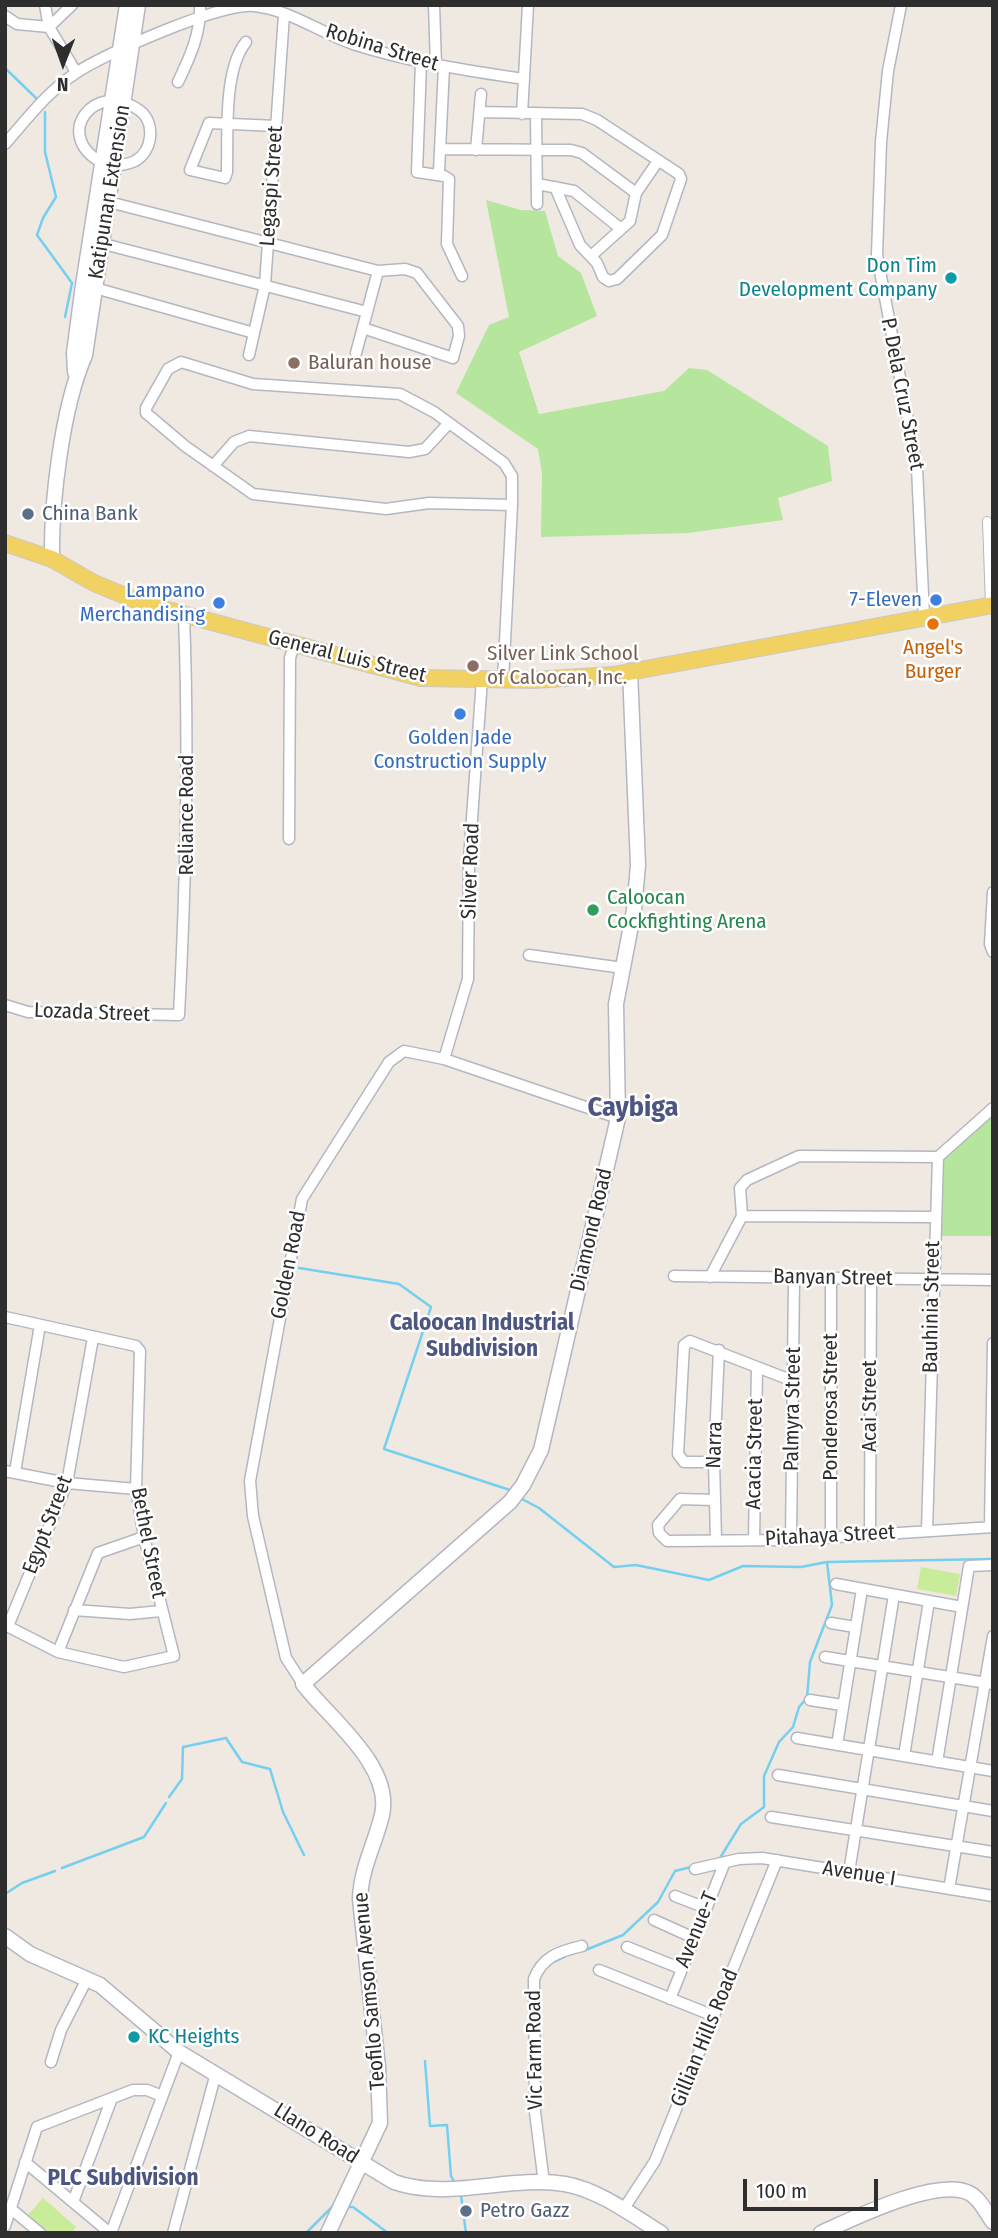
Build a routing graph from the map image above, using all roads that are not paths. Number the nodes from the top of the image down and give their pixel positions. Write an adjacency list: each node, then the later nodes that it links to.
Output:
1 (45, 5): 12 (street)
2 (72, 5): 12 (street)
3 (127, 5): 14 (main road, Katipunan Extension)
4 (138, 5): 14 (main road, Katipunan Extension)
5 (201, 5): 11 (street)
6 (433, 5): 16 (street)
7 (528, 5): 18 (street)
8 (901, 5): 62 (street, P. Dela Cruz Street)
9 (284, 15): 11 (street, Robina Street); 15 (street, Robina Street); 26 (street, Legaspi Street)
10 (5, 16): 12 (street)
11 (201, 19): 14 (street, Robina Street); 19 (street)
12 (49, 27): 17 (street)
13 (246, 42): 25 (street)
14 (125, 48): 17 (street, Robina Street); 21 (main road, Katipunan Extension)
15 (421, 63): 16 (street, Robina Street); 46 (street)
16 (440, 67): 18 (street, Robina Street); 28 (street)
17 (76, 72): 27 (street, Robina Street)
18 (524, 79): 23 (street)
19 (178, 82)
20 (481, 94): 22 (street)
21 (117, 101): 32 (main road, Katipunan Extension); 32 (street); 32 (street)
22 (480, 112): 23 (street); 29 (street)
23 (522, 114): 24 (street)
24 (536, 114): 30 (street); 31 (street)
25 (229, 123): 25 (street); 26 (street)
26 (276, 126): 42 (street, Legaspi Street)
27 (5, 144)
28 (441, 149): 29 (street); 33 (street)
29 (476, 150): 30 (street)
30 (536, 151): 36 (street); 38 (street)
31 (658, 161): 35 (street); 38 (street)
32 (108, 164): 39 (main road, Katipunan Extension); 43 (main road, Katipunan Extension)
33 (439, 171)
34 (694, 178): 35 (street)
35 (681, 179): 44 (street)
36 (537, 184): 37 (street); 40 (street)
37 (555, 187): 41 (street); 44 (street)
38 (636, 193): 41 (street)
39 (110, 202): 42 (street); 43 (main road, Katipunan Extension)
40 (537, 204)
41 (621, 229): 44 (street)
42 (267, 241): 45 (street); 47 (street, Legaspi Street)
43 (96, 242): 47 (street); 48 (main road, Katipunan Extension)
44 (591, 256)
45 (378, 271): 49 (street); 50 (street)
46 (462, 276)
47 (265, 285): 49 (street); 51 (street, Legaspi Street)
48 (89, 286): 51 (street); 59 (main road, Katipunan Extension)
49 (367, 312): 50 (street)
50 (363, 328): 52 (street)
51 (254, 333): 53 (street, Legaspi Street)
52 (355, 352)
53 (249, 355)
54 (449, 423): 55 (street); 55 (street); 56 (street)
55 (213, 466): 56 (street)
56 (512, 505): 66 (street)
57 (987, 520): 60 (street)
58 (5, 543): 59 (main road, General Luis Street)
59 (52, 559): 61 (main road, General Luis Street)
60 (991, 605): 62 (main road, General Luis Street)
61 (184, 615): 63 (main road, General Luis Street); 73 (street, Reliance Road)
62 (924, 616): 64 (main road, General Luis Street)
63 (294, 645): 65 (main road, General Luis Street); 67 (street)
64 (630, 671): 66 (main road, General Luis Street); 71 (main road, Diamond Road)
65 (482, 679): 66 (main road, General Luis Street); 74 (street, Silver Road)
66 (503, 680)
67 (289, 839)
68 (993, 892): 69 (street)
69 (993, 952)
70 (529, 955): 71 (street)
71 (623, 968): 76 (main road, Diamond Road)
72 (5, 1005): 73 (street, Lozada Street)
73 (179, 1015)
74 (444, 1059): 76 (street, Golden Road); 126 (street, Golden Road)
75 (993, 1108): 77 (street)
76 (618, 1118): 126 (main road, Diamond Road)
77 (938, 1157): 78 (street); 79 (street, Bauhinia Street)
78 (742, 1216): 79 (street); 81 (street)
79 (934, 1217): 85 (street, Bauhinia Street)
80 (674, 1276): 81 (street, Banyan Street)
81 (710, 1277): 82 (street, Banyan Street)
82 (794, 1278): 83 (street, Banyan Street); 93 (street, Palmyra Street)
83 (831, 1278): 84 (street, Banyan Street); 102 (street, Ponderosa Street)
84 (871, 1279): 85 (street, Banyan Street); 101 (street, Acai Street)
85 (933, 1279): 86 (street, Banyan Street); 100 (street, Bauhinia Street)
86 (993, 1280)
87 (5, 1317): 88 (street)
88 (40, 1325): 89 (street); 95 (street)
89 (93, 1338): 96 (street, Egypt Street); 97 (street, Bethel Street)
90 (993, 1343): 99 (street)
91 (719, 1350): 92 (street); 94 (street, Narra); 94 (street)
92 (757, 1368): 93 (street); 106 (street, Acacia Street)
93 (793, 1381): 105 (street, Palmyra Street)
94 (714, 1462): 98 (street, Narra)
95 (10, 1472): 96 (street)
96 (67, 1483): 97 (street); 116 (street, Egypt Street)
97 (136, 1489): 103 (street, Bethel Street)
98 (714, 1500): 104 (street, Narra); 104 (street, Pitahaya Street)
99 (991, 1527): 100 (street, Pitahaya Street)
100 (927, 1531): 101 (street, Pitahaya Street)
101 (870, 1534): 102 (street, Pitahaya Street)
102 (831, 1535): 105 (street, Pitahaya Street)
103 (144, 1537): 113 (street); 114 (street, Bethel Street)
104 (716, 1540): 106 (street, Pitahaya Street)
105 (791, 1540): 106 (street, Pitahaya Street)
106 (754, 1541)
107 (993, 1565): 112 (street)
108 (836, 1584): 109 (street)
109 (862, 1589): 110 (street); 117 (street)
110 (894, 1595): 111 (street); 122 (street)
111 (929, 1601): 112 (street); 123 (street)
112 (962, 1607): 124 (street)
113 (74, 1610): 114 (street); 119 (street)
114 (161, 1611): 119 (street, Bethel Street)
115 (831, 1623): 117 (street)
116 (7, 1626): 119 (street)
117 (855, 1627): 121 (street)
118 (993, 1636): 125 (street)
119 (58, 1652)
120 (825, 1657): 121 (street)
121 (849, 1661): 122 (street); 128 (street)
122 (883, 1666): 123 (street); 131 (street)
123 (917, 1672): 124 (street); 132 (street)
124 (951, 1677): 125 (street); 133 (street)
125 (989, 1683): 134 (street)
126 (303, 1684): 168 (main road, Teofilo Samson Avenue)
127 (810, 1700): 128 (street)
128 (842, 1705): 130 (street)
129 (797, 1738): 130 (street)
130 (836, 1745): 131 (street)
131 (869, 1751): 132 (street); 137 (street)
132 (904, 1756): 133 (street)
133 (937, 1762): 134 (street)
134 (970, 1768): 135 (street); 138 (street)
135 (993, 1771)
136 (778, 1775): 137 (street)
137 (863, 1789): 138 (street); 141 (street)
138 (963, 1806): 139 (street); 142 (street)
139 (993, 1811)
140 (771, 1817): 141 (street)
141 (856, 1830): 142 (street); 147 (street)
142 (956, 1846): 143 (street); 148 (street)
143 (993, 1852)
144 (777, 1860): 145 (street, Avenue I); 147 (street, Avenue I); 161 (street, Gillian Hills Road)
145 (724, 1862): 146 (street, Avenue I); 151 (street, Avenue-T)
146 (695, 1869)
147 (849, 1872): 148 (street, Avenue I)
148 (949, 1889): 150 (street, Avenue I)
149 (675, 1896): 151 (street)
150 (993, 1896)
151 (706, 1908): 154 (street, Avenue-T)
152 (654, 1920): 154 (street)
153 (5, 1936): 159 (main road, Llano Road)
154 (694, 1938): 157 (street, Avenue-T)
155 (582, 1946): 169 (street, Vic Farm Road)
156 (626, 1947): 157 (street)
157 (682, 1969): 160 (street, Avenue-T)
158 (599, 1970): 160 (street)
159 (87, 1979): 162 (main road, Llano Road); 163 (street)
160 (670, 1999): 161 (street)
161 (713, 2016): 172 (street, Gillian Hills Road)
162 (179, 2052): 164 (main road, Llano Road); 165 (street)
163 (51, 2062)
164 (216, 2073): 168 (main road, Llano Road); 177 (street)
165 (162, 2096): 166 (street); 176 (street)
166 (113, 2098): 167 (street); 170 (street)
167 (25, 2162): 170 (street); 171 (street)
168 (363, 2164): 169 (main road, Llano Road); 178 (main road, Teofilo Samson Avenue)
169 (544, 2183): 172 (main road, Llano Road)
170 (73, 2202): 176 (street)
171 (10, 2208): 174 (street); 175 (street)
172 (623, 2210): 179 (main road, Llano Road)
173 (993, 2222): 180 (main road)
174 (5, 2227)
175 (40, 2233)
176 (110, 2233)
177 (173, 2233)
178 (328, 2233)
179 (661, 2233)
180 (821, 2233)

